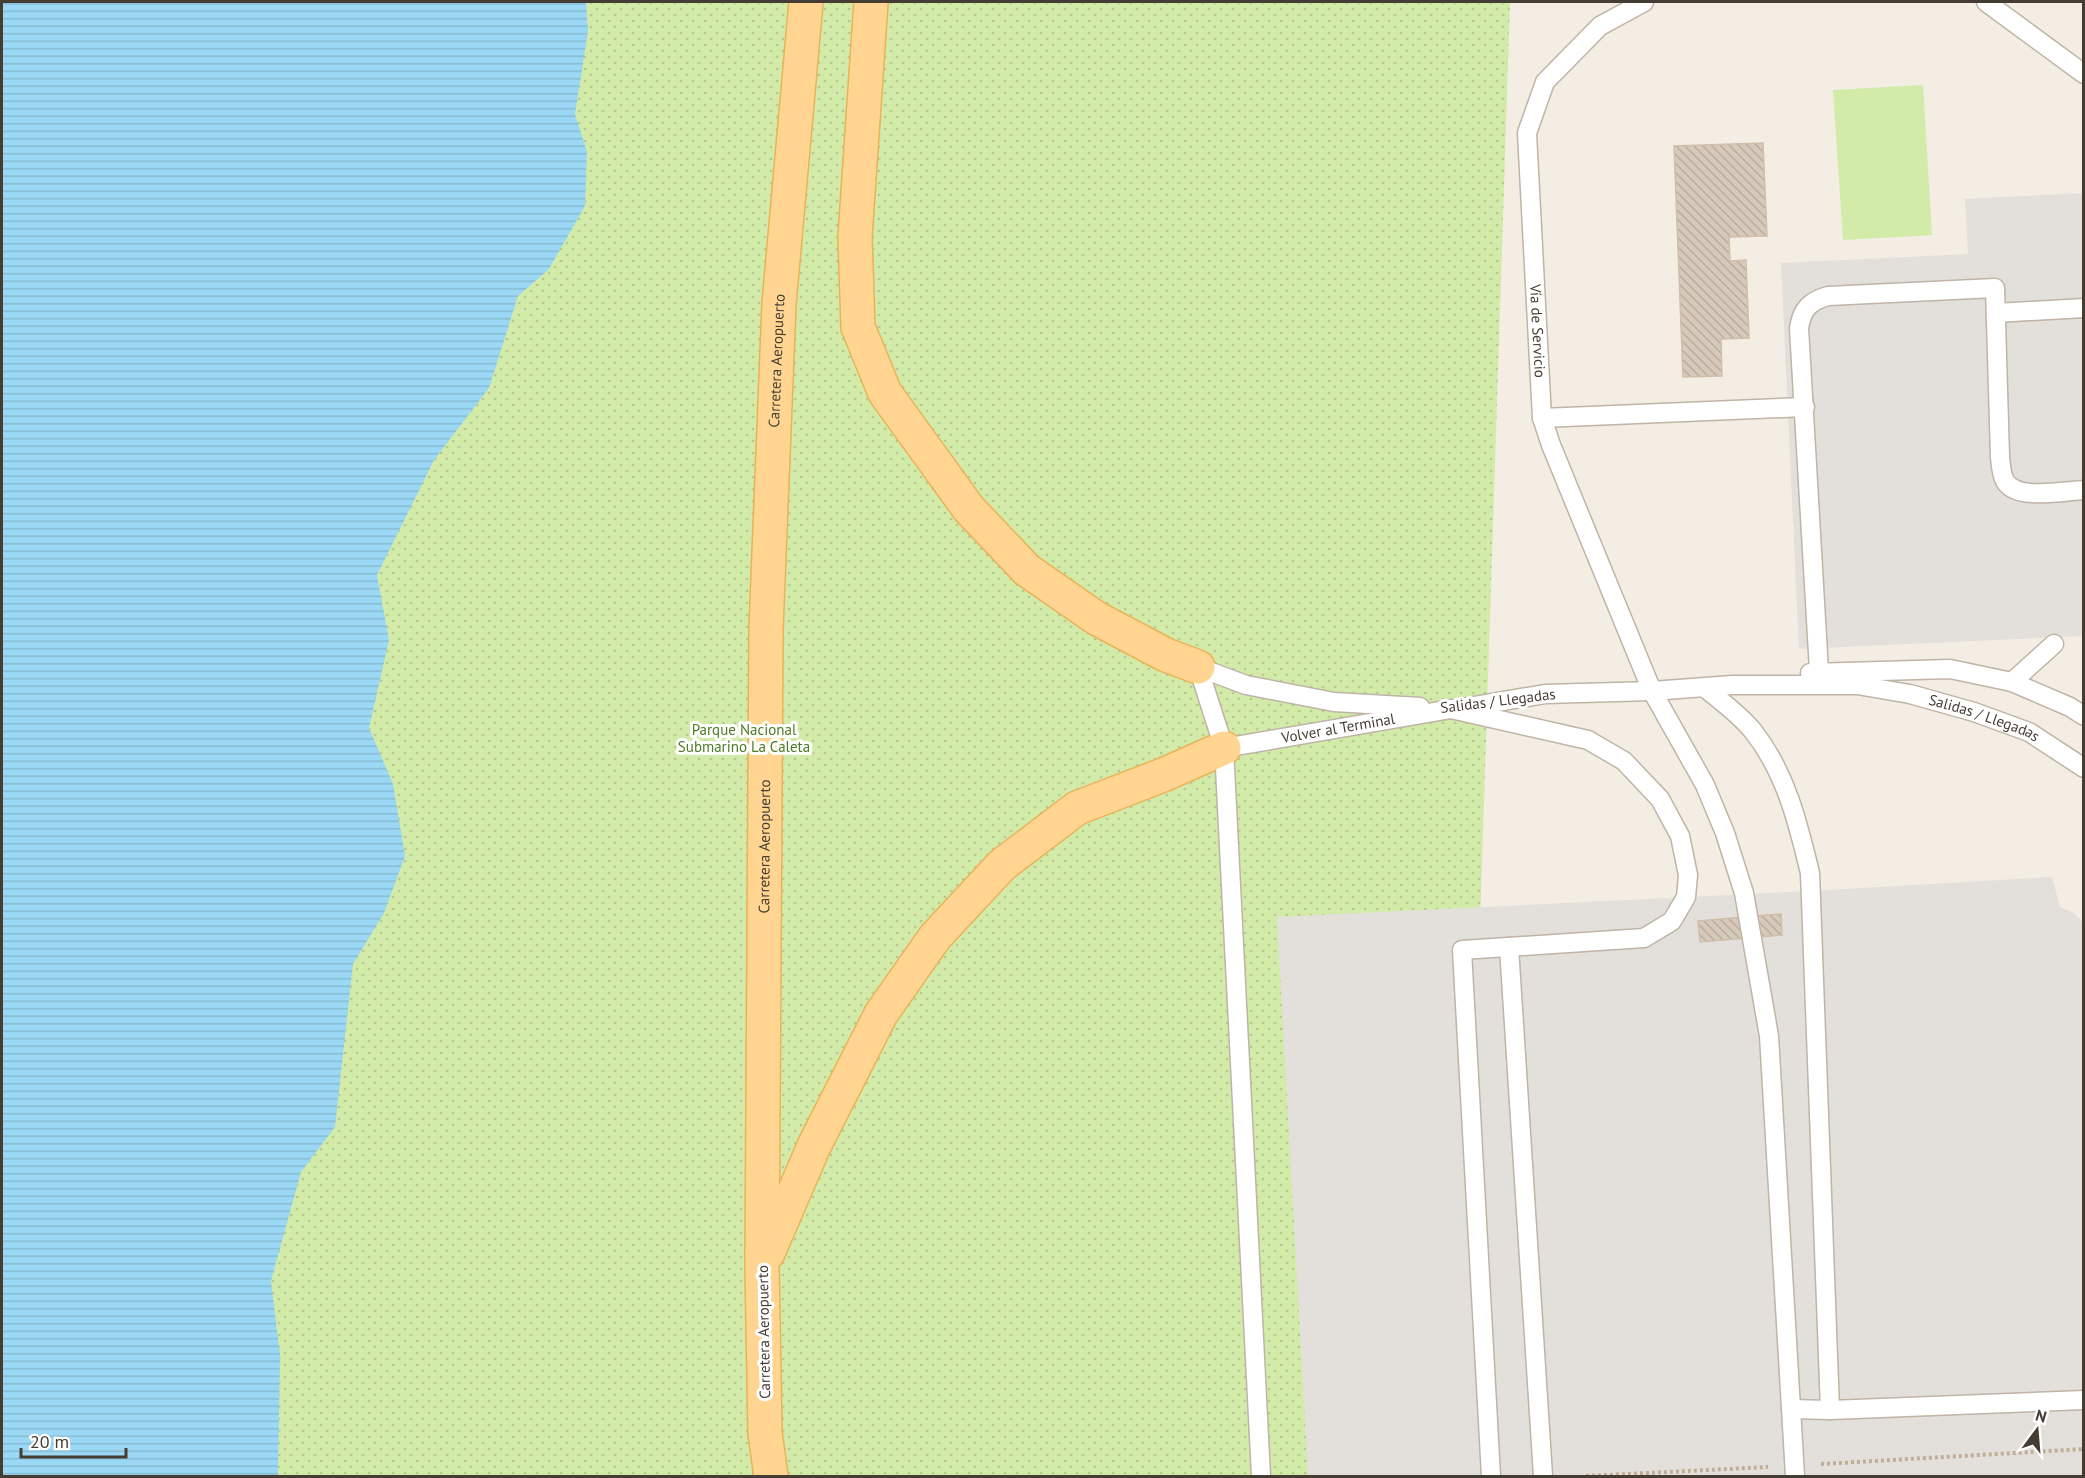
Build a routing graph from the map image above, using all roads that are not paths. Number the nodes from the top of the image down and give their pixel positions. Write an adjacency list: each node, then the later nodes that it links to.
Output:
1 (806, 2): 23 (main road, Carretera Aeropuerto)
2 (871, 2): 12 (main road)
3 (1644, 2): 9 (lane, Vía de Servicio)
4 (1986, 2): 5 (lane)
5 (2084, 74)
6 (2084, 308): 7 (lane)
7 (1996, 313): 8 (lane); 10 (lane)
8 (1805, 407): 9 (lane); 13 (lane)
9 (1542, 418): 17 (lane, Vía de Servicio)
10 (2084, 490)
11 (2054, 644): 14 (lane)
12 (1198, 667): 18 (lane, Salidas / Llegadas); 20 (lane)
13 (1819, 671): 14 (lane, Salidas / Llegadas); 15 (lane, Salidas / Llegadas)
14 (2012, 682): 19 (lane, Salidas / Llegadas)
15 (1732, 685): 16 (lane, Salidas / Llegadas); 21 (lane, Salidas / Llegadas)
16 (1705, 688): 17 (lane, Salidas / Llegadas); 26 (lane)
17 (1652, 691): 18 (lane, Salidas / Llegadas); 25 (lane, Vía de Servicio)
18 (1451, 709): 20 (lane, Volver al Terminal); 22 (lane)
19 (2084, 716)
20 (1224, 748): 23 (main road); 29 (lane)
21 (2084, 768)
22 (1509, 947): 30 (lane); 31 (lane)
23 (762, 1267): 28 (main road, Carretera Aeropuerto)
24 (2084, 1400): 26 (lane)
25 (1791, 1408): 26 (lane); 27 (lane, Vía de Servicio)
26 (1830, 1410)
27 (1794, 1471)
28 (771, 1476)
29 (1261, 1476)
30 (1491, 1476)
31 (1544, 1476)

